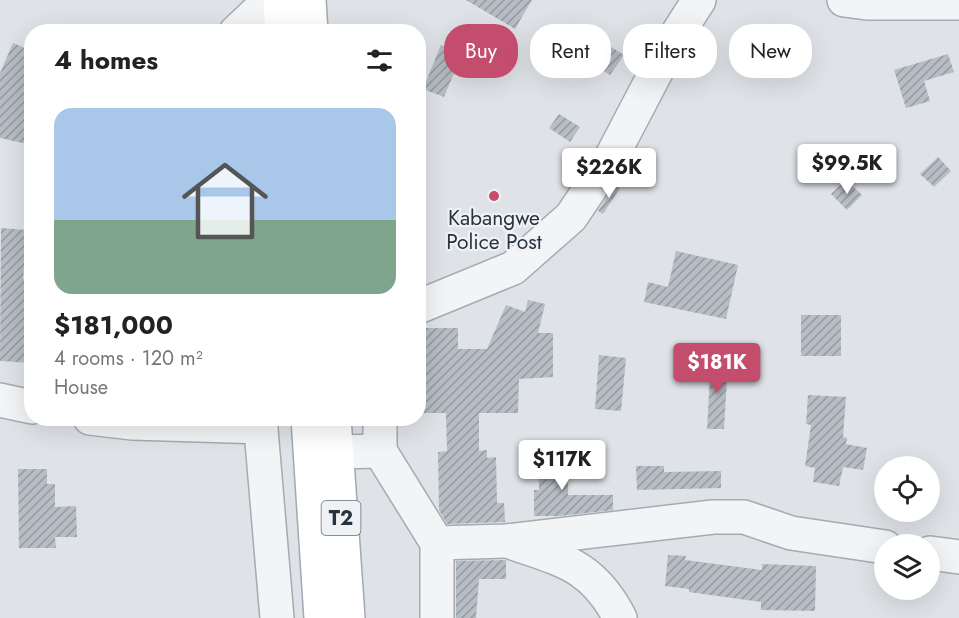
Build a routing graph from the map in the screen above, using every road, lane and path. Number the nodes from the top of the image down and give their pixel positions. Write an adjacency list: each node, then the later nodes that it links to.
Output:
1 (270, 0): 7 (street)
2 (280, 0): 8 (main road)
3 (309, 0): 9 (main road)
4 (699, 0): 10 (street)
5 (844, 0): 6 (street)
6 (959, 3)
7 (239, 23)
8 (282, 24)
9 (310, 24)
10 (426, 304)
11 (0, 400): 12 (street)
12 (24, 405)
13 (260, 426): 24 (street)
14 (309, 426): 25 (main road, T2)
15 (334, 426): 18 (main road, T2)
16 (380, 426): 17 (street)
17 (380, 451): 18 (street); 20 (street)
18 (336, 452): 26 (main road, T2)
19 (506, 541): 20 (street); 21 (street); 28 (street)
20 (437, 543): 27 (street)
21 (874, 545)
22 (940, 554): 23 (street)
23 (959, 557)
24 (277, 618)
25 (321, 618)
26 (348, 618)
27 (437, 618)
28 (620, 618)

